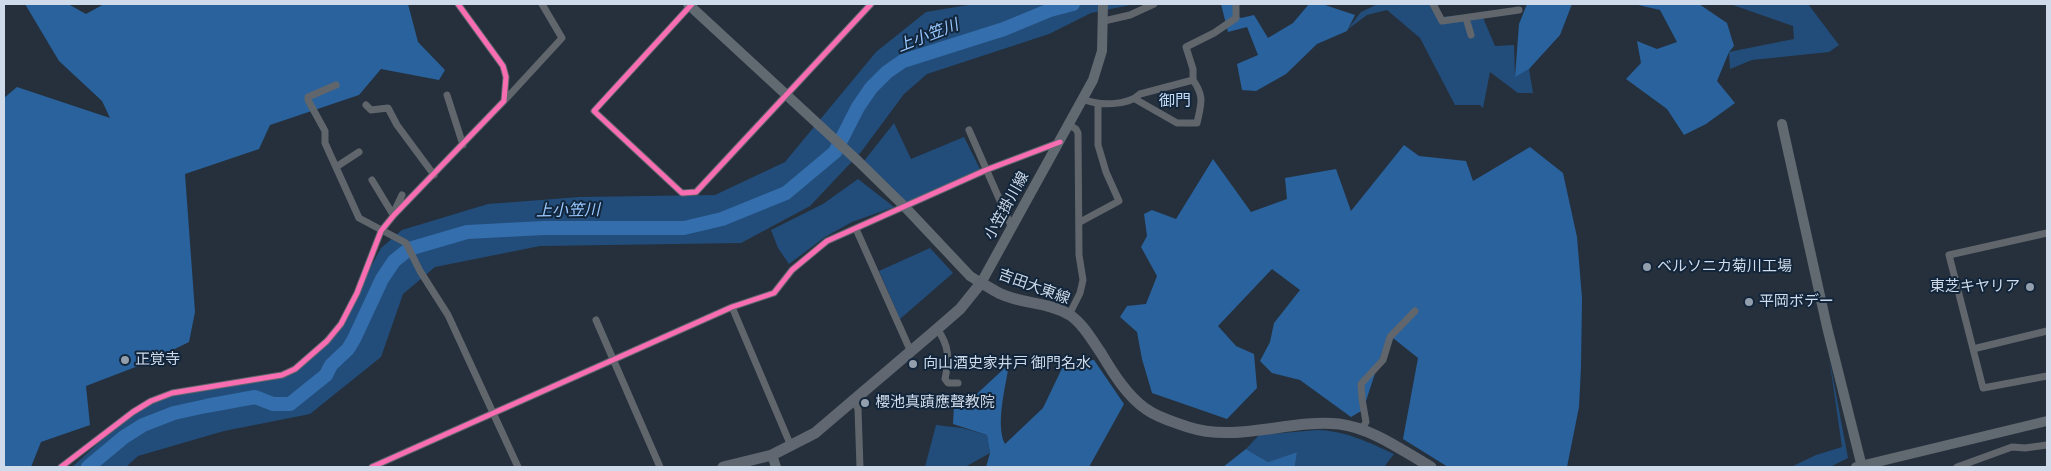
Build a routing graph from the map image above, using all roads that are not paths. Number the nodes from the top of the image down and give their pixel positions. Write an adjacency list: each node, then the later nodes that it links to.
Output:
1 (458, 4): 19 (street)
2 (542, 4): 19 (street)
3 (690, 4): 16 (street); 16 (street)
4 (872, 4): 16 (street)
5 (1103, 4): 10 (street, 小笠掛川線)
6 (1154, 4): 10 (street)
7 (1236, 4): 13 (street)
8 (1432, 4): 11 (street)
9 (1519, 10): 11 (street)
10 (1104, 18): 17 (street, 小笠掛川線)
11 (1466, 18): 12 (street)
12 (1471, 35)
13 (1192, 80): 18 (street); 18 (street)
14 (336, 84): 28 (street)
15 (447, 95): 26 (street)
16 (786, 95): 33 (street)
17 (1083, 99): 20 (street); 23 (street, 小笠掛川線)
18 (1135, 99): 20 (street)
19 (504, 101): 26 (street)
20 (1098, 104): 35 (street)
21 (366, 106): 30 (street)
22 (1782, 124): 59 (street)
23 (1069, 125): 25 (street, 小笠掛川線); 35 (street)
24 (969, 130): 29 (street)
25 (1060, 142): 29 (street); 36 (street, 小笠掛川線)
26 (463, 145): 30 (street)
27 (359, 152): 28 (street)
28 (336, 167): 38 (street)
29 (986, 170): 33 (street); 36 (street)
30 (434, 176): 34 (street)
31 (372, 180): 34 (street)
32 (402, 195): 34 (street)
33 (905, 207): 37 (street); 40 (street)
34 (393, 214): 38 (street)
35 (1080, 222): 43 (street)
36 (1012, 228): 40 (street, 小笠掛川線)
37 (856, 229): 41 (street); 48 (street)
38 (381, 231): 53 (street); 60 (street)
39 (2047, 233): 47 (street)
40 (981, 282): 43 (main road, 吉田大東線); 45 (main road, 吉田大東線)
41 (732, 307): 49 (street); 57 (street)
42 (1415, 311): 55 (street)
43 (1069, 315): 55 (main road, 吉田大東線)
44 (596, 320): 49 (street)
45 (937, 330): 48 (main road, 吉田大東線); 51 (street)
46 (2047, 331): 47 (street)
47 (1972, 349): 50 (street)
48 (911, 352): 52 (main road, 吉田大東線)
49 (613, 361): 53 (street); 63 (street)
50 (2047, 376)
51 (958, 383)
52 (854, 401): 57 (main road, 吉田大東線); 66 (street)
53 (495, 414): 61 (street); 62 (street)
54 (2047, 421): 59 (street)
55 (1361, 430): 67 (main road, 吉田大東線)
56 (2047, 445): 68 (street)
57 (791, 446): 58 (main road, 吉田大東線)
58 (772, 454): 64 (main road, 吉田大東線); 65 (street)
59 (1859, 466)
60 (61, 467)
61 (372, 467)
62 (518, 467)
63 (660, 467)
64 (723, 467)
65 (776, 467)
66 (860, 467)
67 (1431, 467)
68 (1957, 467)

